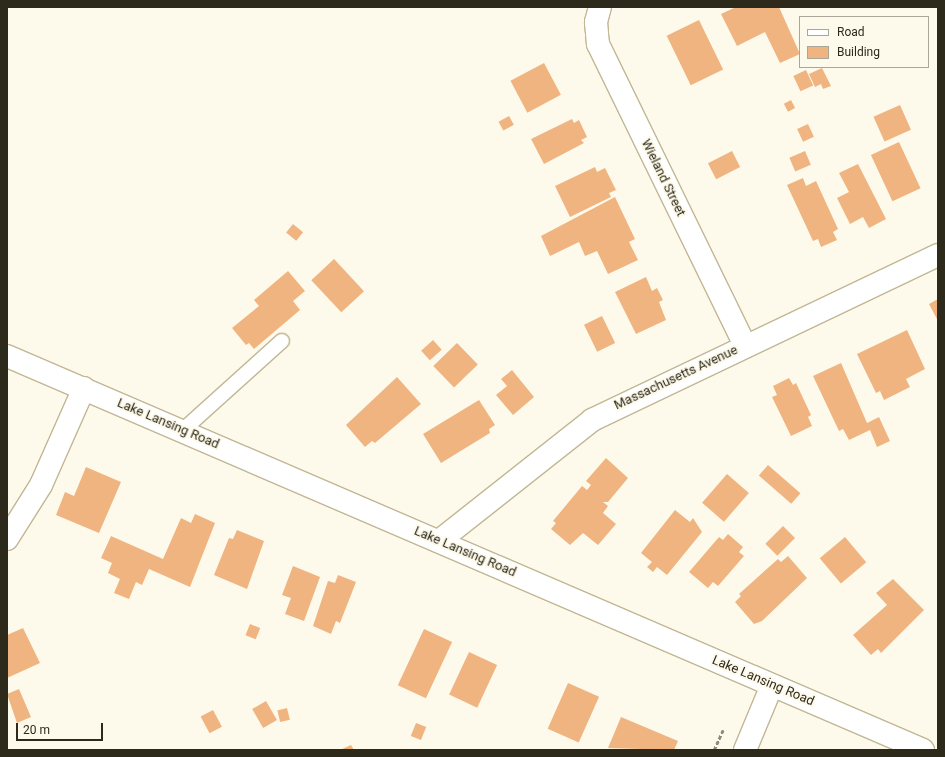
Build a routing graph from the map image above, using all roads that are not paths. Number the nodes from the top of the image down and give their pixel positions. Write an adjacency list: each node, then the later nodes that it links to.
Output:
1 (600, 7): 4 (street, Wieland Street)
2 (938, 255): 4 (street, Massachusetts Avenue)
3 (282, 341): 7 (lane)
4 (745, 346): 9 (street, Massachusetts Avenue)
5 (7, 356): 6 (street, Lake Lansing Road)
6 (84, 388): 7 (street, Lake Lansing Road); 8 (street)
7 (182, 430): 9 (street, Lake Lansing Road)
8 (7, 539)
9 (439, 541): 10 (street, Lake Lansing Road)
10 (772, 685): 11 (street); 12 (street, Lake Lansing Road)
11 (745, 750)
12 (923, 750)

